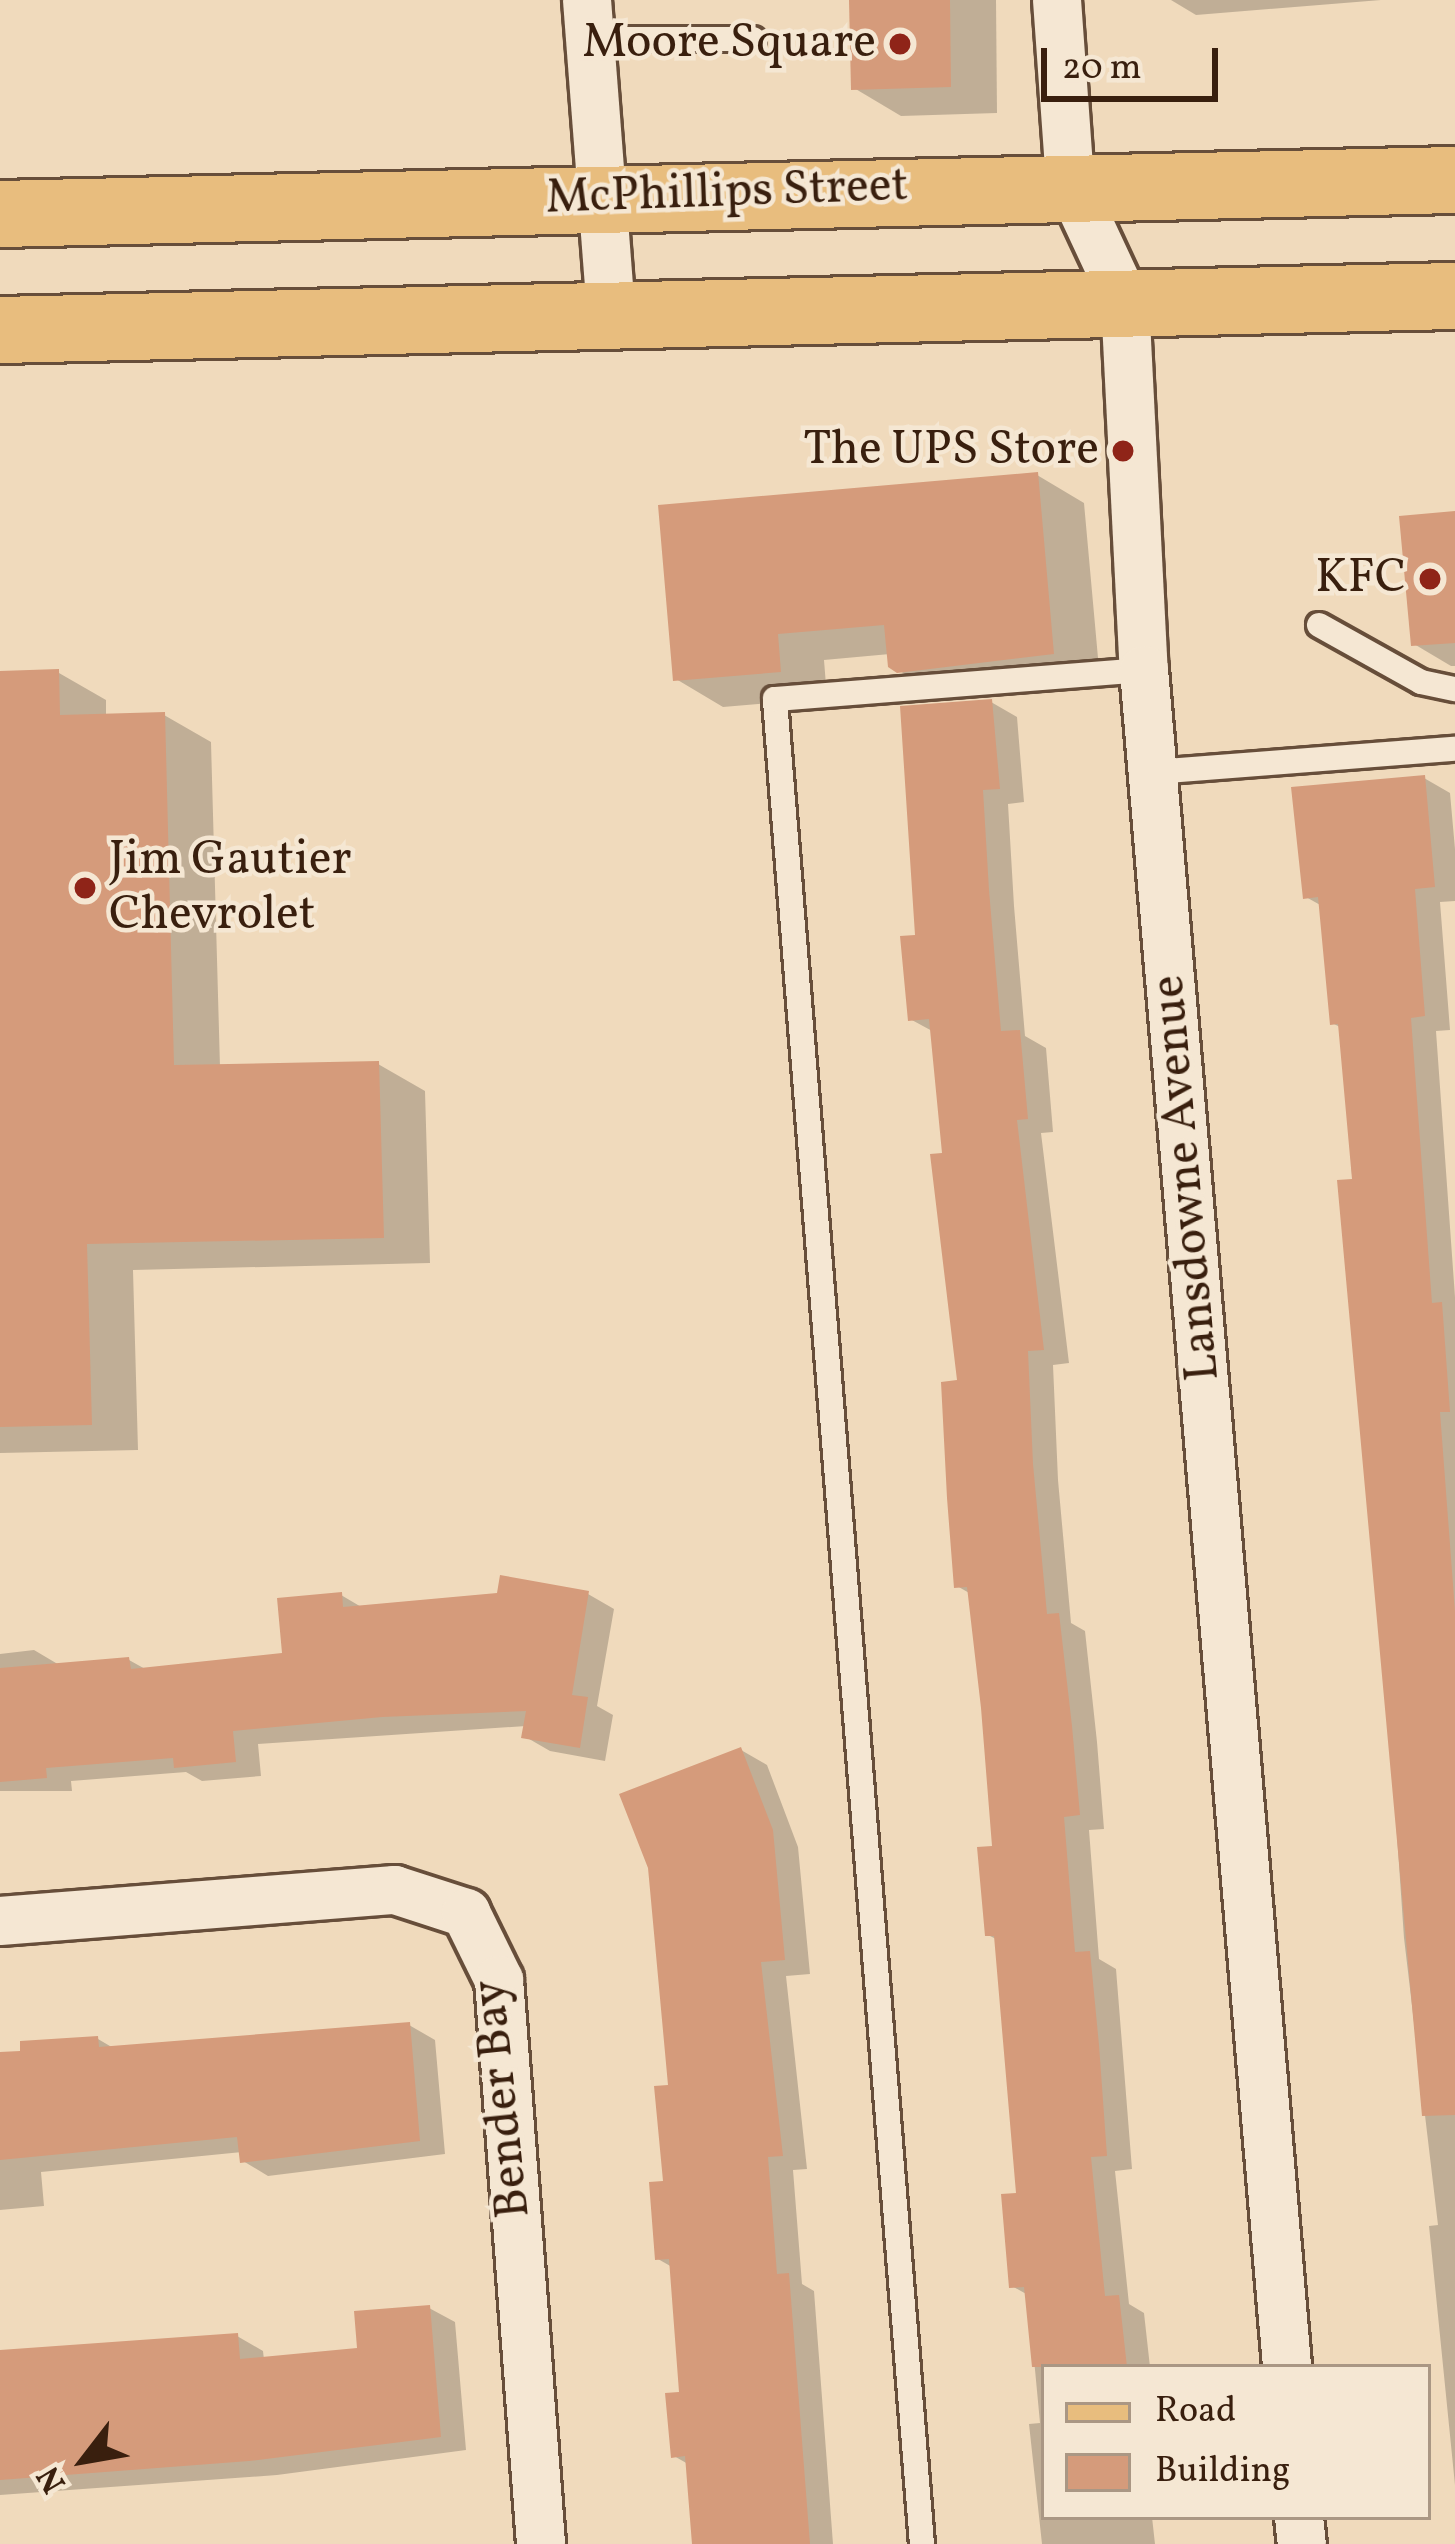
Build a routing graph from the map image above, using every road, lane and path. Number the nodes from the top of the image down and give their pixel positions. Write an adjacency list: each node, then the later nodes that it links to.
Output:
1 (1057, 0): 5 (street, Lansdowne Avenue)
2 (588, 20): 3 (lane); 6 (street)
3 (753, 39)
4 (1455, 180): 5 (main road, McPhillips Street)
5 (1070, 184): 6 (main road, McPhillips Street); 9 (street, Lansdowne Avenue)
6 (605, 197): 7 (main road, McPhillips Street); 10 (street)
7 (0, 214)
8 (1455, 296): 9 (main road)
9 (1125, 301): 10 (main road); 13 (street, Lansdowne Avenue)
10 (611, 314): 11 (main road)
11 (0, 330)
12 (1319, 625): 14 (lane)
13 (1144, 670): 16 (street, Lansdowne Avenue); 20 (lane)
14 (1455, 689)
15 (1455, 749): 16 (lane)
16 (1153, 772): 18 (street, Lansdowne Avenue)
17 (0, 1922): 19 (street, Bender Bay)
18 (1287, 2364)
19 (541, 2544)
20 (922, 2544)

